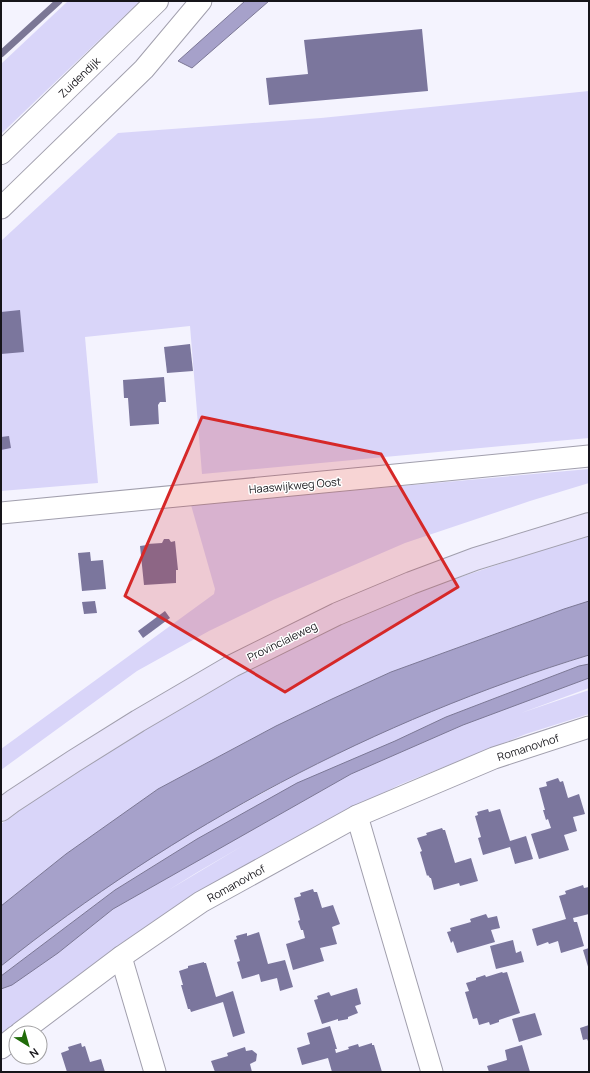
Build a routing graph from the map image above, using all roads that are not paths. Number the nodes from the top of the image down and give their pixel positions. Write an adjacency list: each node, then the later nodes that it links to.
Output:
1 (157, 1): 3 (street, Zuidendijk)
2 (201, 1): 4 (street)
3 (1, 154)
4 (1, 208)
5 (589, 456): 6 (street, Haaswijkweg Oost)
6 (1, 513)
7 (589, 524): 9 (main road, Provincialeweg)
8 (589, 727): 10 (street, Romanovhof)
9 (1, 810)
10 (357, 816): 11 (street, Romanovhof); 14 (street)
11 (121, 957): 12 (street, Romanovhof); 13 (street)
12 (31, 1025)
13 (155, 1072)
14 (432, 1072)

